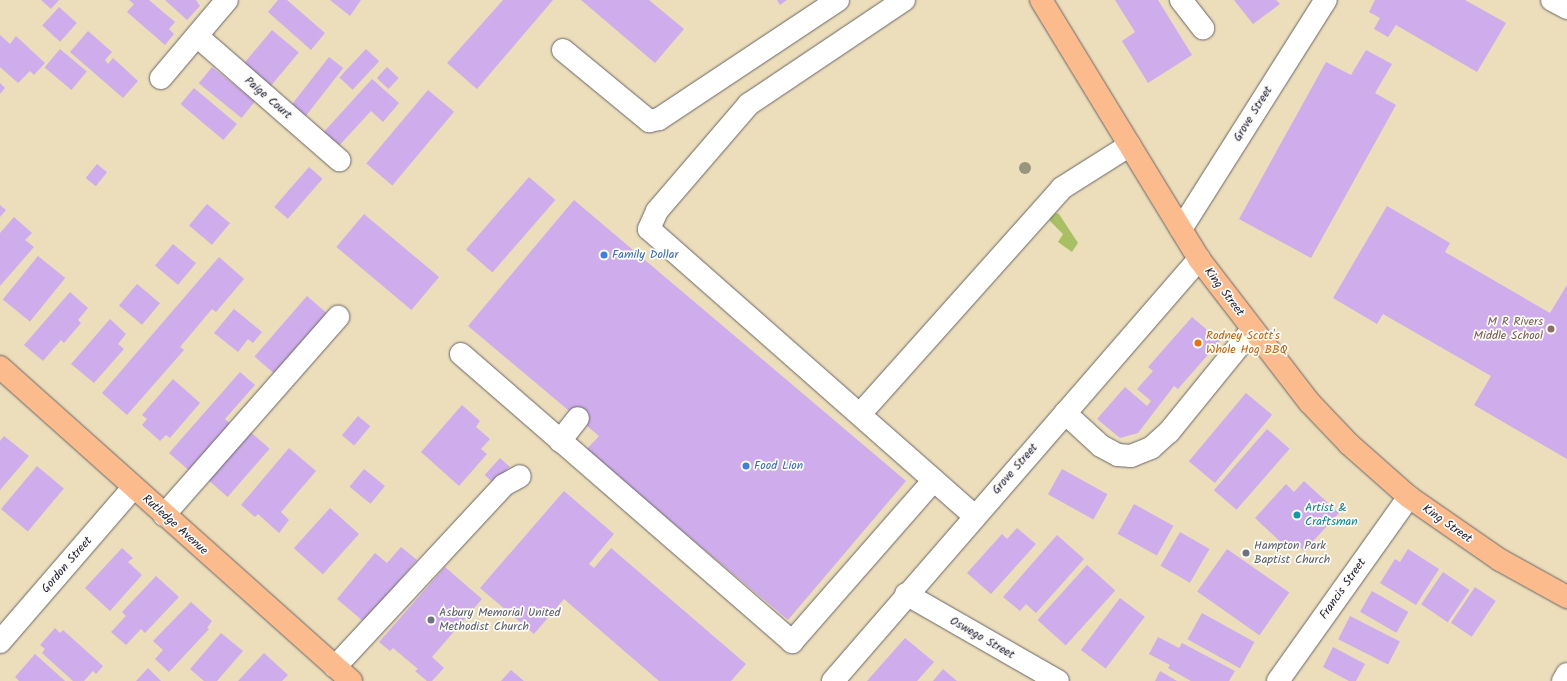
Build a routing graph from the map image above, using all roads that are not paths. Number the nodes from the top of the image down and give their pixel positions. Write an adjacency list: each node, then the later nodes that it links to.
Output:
1 (227, 0): 10 (street)
2 (838, 0): 11 (street)
3 (904, 0): 21 (street)
4 (1041, 0): 13 (main road, King Street)
5 (1181, 0): 9 (street)
6 (1326, 0): 15 (street, Grove Street)
7 (1552, 0): 8 (street)
8 (1567, 8)
9 (1203, 28)
10 (197, 36): 12 (street); 14 (street, Paige Court)
11 (563, 50)
12 (162, 78)
13 (1130, 145): 15 (main road, King Street); 21 (street)
14 (339, 160)
15 (1181, 229): 16 (main road, King Street)
16 (1199, 259): 18 (main road, King Street); 22 (street, Grove Street)
17 (338, 317): 29 (street)
18 (1252, 330): 22 (street); 28 (main road, King Street)
19 (461, 354): 24 (street)
20 (0, 367): 27 (main road, Rutledge Avenue)
21 (861, 413): 26 (street)
22 (1065, 413): 30 (street, Grove Street)
23 (578, 418): 24 (street)
24 (560, 440): 26 (street)
25 (520, 476): 34 (street)
26 (934, 480): 30 (street)
27 (133, 488): 29 (main road, Rutledge Avenue); 33 (street, Gordon Street)
28 (1409, 497): 32 (main road, King Street); 38 (street, Francis Street)
29 (164, 514): 34 (main road, Rutledge Avenue)
30 (974, 516): 31 (street, Grove Street)
31 (906, 594): 36 (street, Grove Street); 37 (street, Oswego Street)
32 (1567, 597)
33 (0, 642)
34 (343, 674)
35 (1567, 674): 39 (street)
36 (834, 681)
37 (1058, 681)
38 (1278, 681)
39 (1563, 681)

